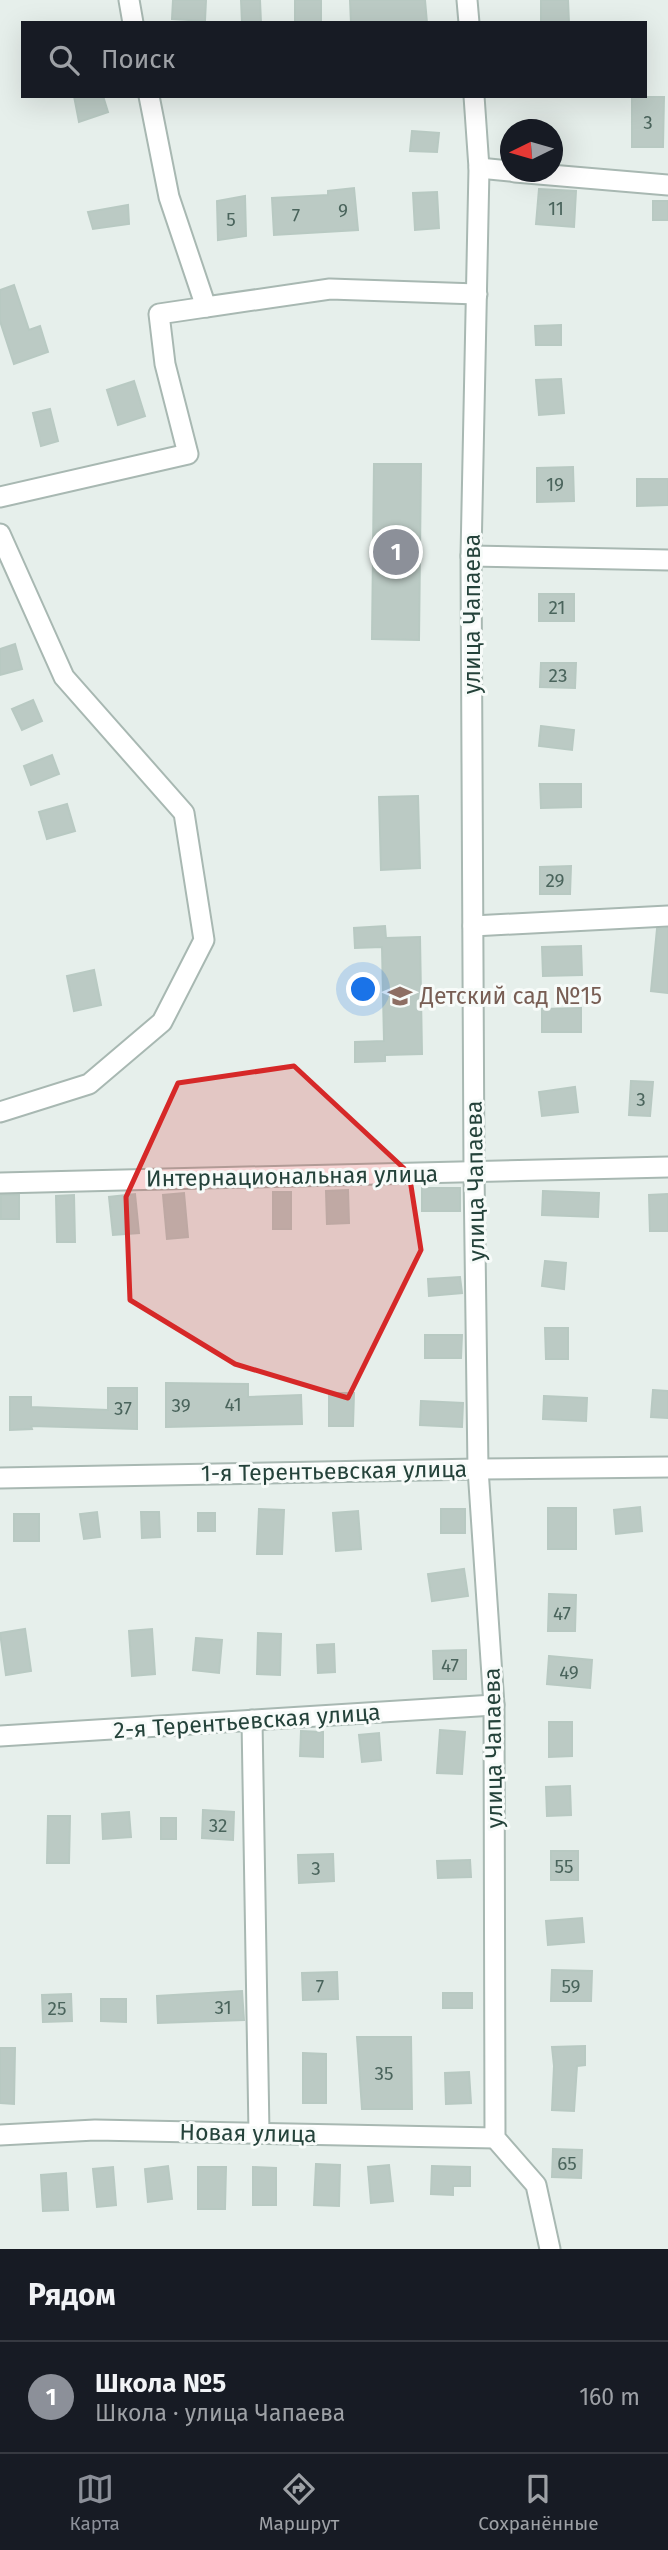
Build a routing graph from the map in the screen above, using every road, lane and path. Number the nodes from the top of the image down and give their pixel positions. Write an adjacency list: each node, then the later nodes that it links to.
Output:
1 (129, 0): 3 (street)
2 (467, 0): 4 (street)
3 (133, 21)
4 (469, 21)
5 (149, 98): 12 (street)
6 (474, 98): 7 (street, улица Чапаева)
7 (479, 168): 8 (street); 11 (street, улица Чапаева)
8 (500, 170)
9 (563, 176): 10 (street)
10 (668, 185)
11 (477, 294): 12 (street); 15 (street, улица Чапаева)
12 (206, 307): 13 (street)
13 (0, 497)
14 (0, 534): 19 (street)
15 (471, 556): 16 (street); 18 (street, улица Чапаева)
16 (668, 561)
17 (668, 916): 18 (street)
18 (473, 926): 21 (street, улица Чапаева)
19 (0, 1112)
20 (668, 1167): 21 (street, Интернациональная улица)
21 (474, 1172): 22 (street, Интернациональная улица); 24 (street, улица Чапаева)
22 (0, 1183)
23 (668, 1467): 24 (street, 1-я Терентьевская улица)
24 (478, 1469): 25 (street, 1-я Терентьевская улица); 26 (street, улица Чапаева)
25 (0, 1478)
26 (494, 1705): 27 (street, 2-я Терентьевская улица); 31 (street, улица Чапаева)
27 (253, 1720): 28 (street, 2-я Терентьевская улица); 29 (street)
28 (0, 1736)
29 (259, 2133): 30 (street, Новая улица); 31 (street, Новая улица)
30 (0, 2135)
31 (495, 2138): 32 (street)
32 (550, 2249)

